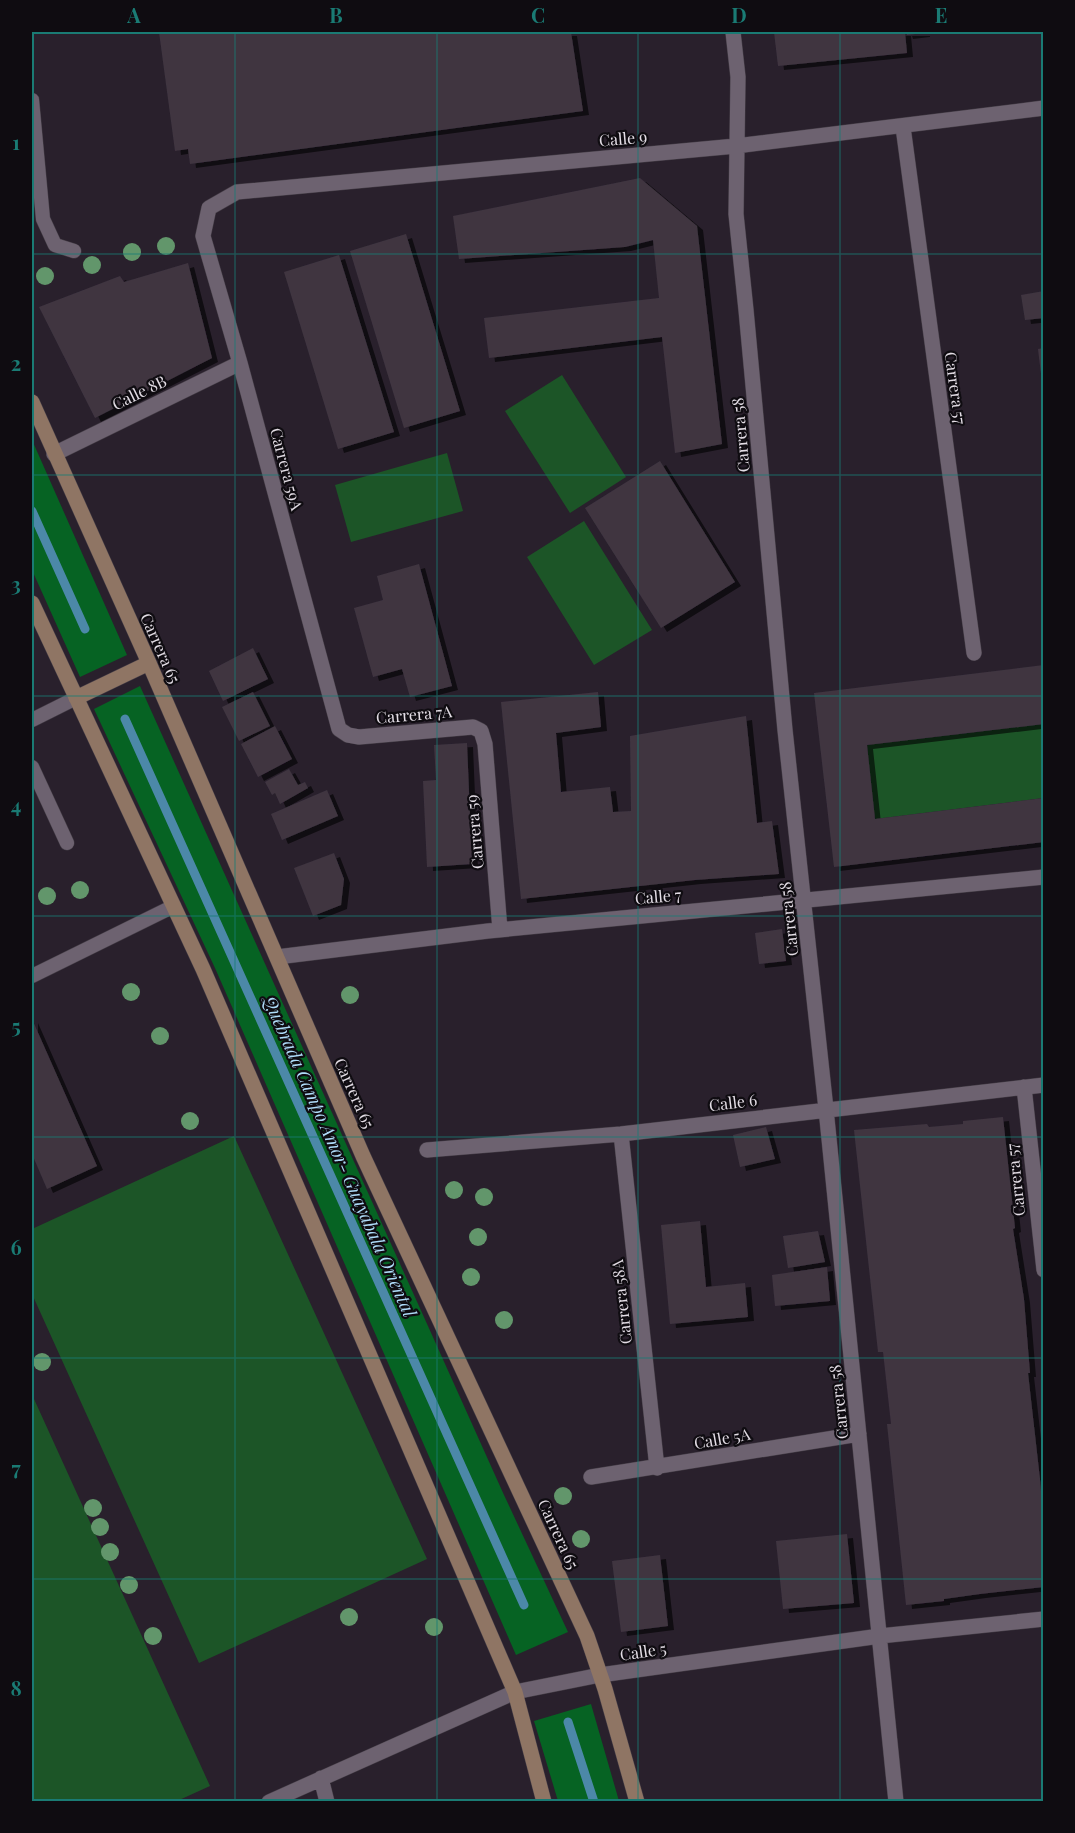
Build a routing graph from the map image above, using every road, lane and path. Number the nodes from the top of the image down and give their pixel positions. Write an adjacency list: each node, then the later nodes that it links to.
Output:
1 (732, 32): 5 (street, Carrera 58)
2 (32, 100): 7 (lane)
3 (1044, 108): 4 (street, Calle 9)
4 (903, 127): 5 (street, Calle 9); 12 (street, Carrera 57)
5 (736, 146): 6 (street, Calle 9); 21 (street, Carrera 58)
6 (209, 208): 8 (street, Carrera 59A)
7 (74, 251)
8 (240, 363): 10 (street, Calle 8B); 17 (street, Carrera 59A)
9 (32, 402): 10 (main road, Carrera 65)
10 (54, 453): 13 (main road, Carrera 65)
11 (32, 603): 14 (main road)
12 (974, 653)
13 (149, 663): 14 (main road); 24 (main road, Carrera 65)
14 (76, 698): 15 (lane); 22 (main road)
15 (32, 720)
16 (481, 731): 17 (street, Carrera 7A); 23 (street, Carrera 59)
17 (348, 735)
18 (32, 766): 19 (lane)
19 (68, 843)
20 (1044, 877): 21 (street, Calle 7)
21 (804, 901): 23 (street, Calle 7); 28 (street, Carrera 58)
22 (174, 906): 25 (lane); 38 (main road)
23 (500, 930): 24 (street, Calle 7)
24 (277, 957): 37 (main road, Carrera 65)
25 (32, 976)
26 (1044, 1085): 27 (street, Calle 6)
27 (1024, 1087): 28 (street, Calle 6); 31 (street, Carrera 57)
28 (826, 1110): 29 (street, Calle 6); 32 (street, Carrera 58)
29 (621, 1134): 30 (street, Calle 6); 33 (street, Carrera 58A)
30 (427, 1150)
31 (1044, 1270)
32 (859, 1434): 33 (street, Calle 5A); 36 (street, Carrera 58)
33 (657, 1467): 34 (street, Calle 5A)
34 (591, 1477)
35 (1044, 1619): 36 (street, Calle 5)
36 (880, 1636): 37 (street, Calle 5); 44 (street, Carrera 58)
37 (600, 1675): 38 (street, Calle 5); 43 (main road, Carrera 65)
38 (514, 1692): 39 (street, Calle 5); 42 (main road)
39 (321, 1778): 40 (street, Calle 5); 41 (street)
40 (270, 1802)
41 (327, 1802)
42 (544, 1802)
43 (637, 1802)
44 (896, 1802)

